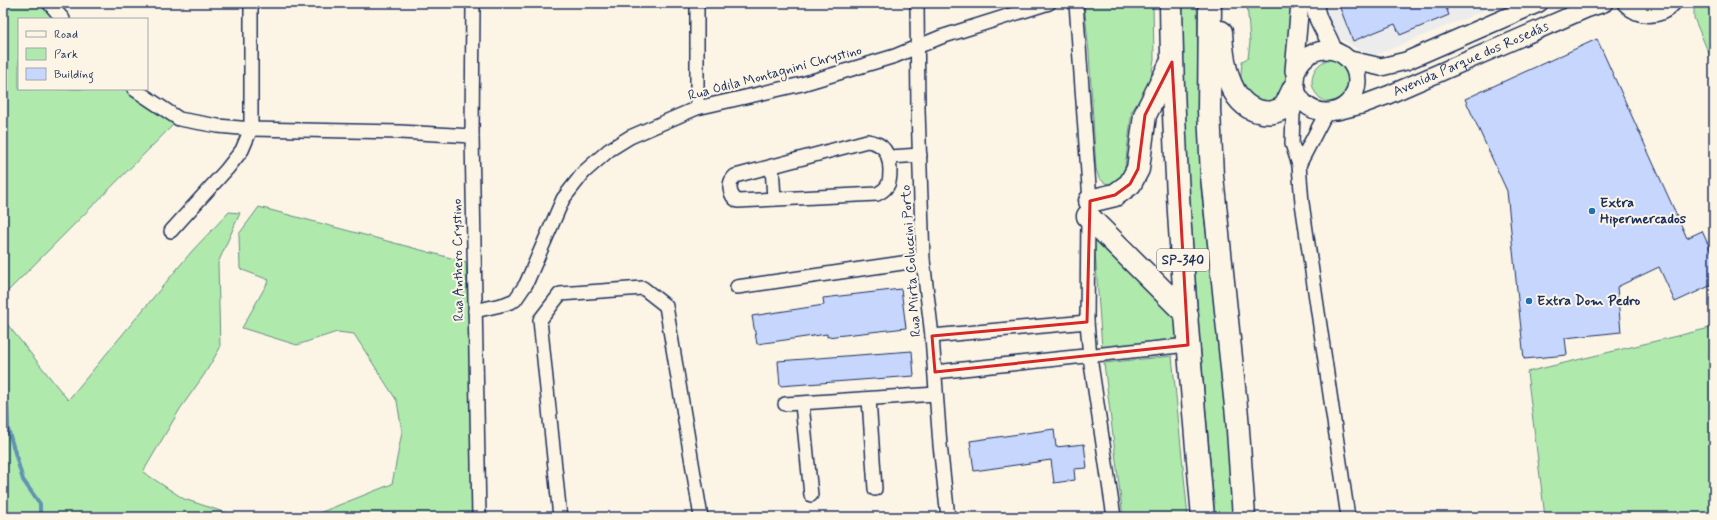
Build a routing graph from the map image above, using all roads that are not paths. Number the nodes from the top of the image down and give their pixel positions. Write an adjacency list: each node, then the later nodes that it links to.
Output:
1 (49, 3): 17 (street)
2 (251, 3): 26 (street)
3 (473, 3): 27 (street, Rua Anthero Crystino)
4 (697, 3): 24 (street)
5 (917, 3): 18 (street, Rua Mirta Coluccini Porto)
6 (1049, 3): 18 (street, Rua Odila Montagnini Chrystino)
7 (1076, 3): 33 (street)
8 (1171, 3): 21 (highway, SP-340)
9 (1210, 3): 48 (highway, SP-340)
10 (1220, 3): 22 (highway)
11 (1300, 3): 22 (street)
12 (1315, 3): 19 (street)
13 (1539, 3): 20 (street)
14 (1604, 3): 25 (street, Avenida Parque dos Rosedás)
15 (1672, 3): 16 (street)
16 (1624, 4)
17 (62, 18)
18 (917, 46): 24 (street, Rua Odila Montagnini Chrystino); 28 (street, Rua Mirta Coluccini Porto)
19 (1333, 50): 20 (street); 22 (street)
20 (1350, 60): 25 (street)
21 (1172, 62): 33 (highway); 38 (highway, SP-340)
22 (1296, 88): 25 (street); 30 (street)
23 (136, 90): 26 (street)
24 (697, 108): 37 (street, Rua Odila Montagnini Chrystino)
25 (1332, 112): 30 (street)
26 (251, 129): 27 (street); 34 (street)
27 (472, 136): 37 (street, Rua Anthero Crystino)
28 (920, 155): 29 (street); 35 (street, Rua Mirta Coluccini Porto)
29 (890, 157): 31 (street); 32 (street)
30 (1299, 165): 59 (street)
31 (772, 166): 32 (street); 32 (street)
32 (774, 199)
33 (1089, 209): 38 (highway); 39 (street)
34 (171, 231)
35 (924, 260): 36 (street); 40 (street, Rua Mirta Coluccini Porto)
36 (737, 287)
37 (475, 311): 51 (street, Rua Anthero Crystino)
38 (1187, 315): 41 (highway, SP-340)
39 (1088, 322): 40 (street); 42 (street)
40 (932, 336): 43 (street, Rua Mirta Coluccini Porto)
41 (1188, 345): 42 (street); 56 (highway, SP-340)
42 (1090, 357): 43 (street); 55 (street)
43 (934, 372): 44 (street, Rua Mirta Coluccini Porto)
44 (936, 394): 45 (street); 54 (street, Rua Mirta Coluccini Porto)
45 (869, 399): 47 (street); 49 (street)
46 (785, 404): 47 (street)
47 (802, 404): 50 (street)
48 (1237, 416): 57 (highway, SP-340); 58 (highway)
49 (875, 489)
50 (811, 495)
51 (479, 517)
52 (560, 517): 53 (street)
53 (701, 517)
54 (948, 517)
55 (1114, 517)
56 (1203, 517)
57 (1244, 517)
58 (1253, 517)
59 (1348, 517)

